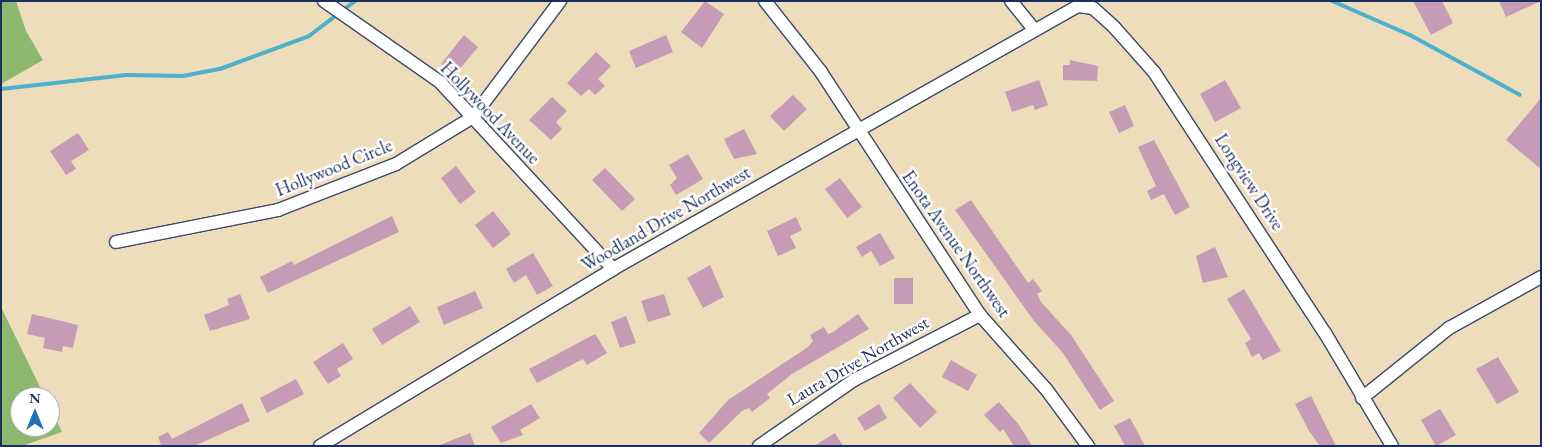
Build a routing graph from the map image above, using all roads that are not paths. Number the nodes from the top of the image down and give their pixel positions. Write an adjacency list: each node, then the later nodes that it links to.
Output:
1 (324, 1): 6 (street, Hollywood Avenue)
2 (560, 1): 6 (street, Hollywood Circle)
3 (765, 1): 7 (street)
4 (1011, 1): 5 (street)
5 (1032, 28): 7 (street, Woodland Drive Northwest); 12 (street, Longview Drive)
6 (473, 117): 8 (street, Hollywood Circle); 9 (street, Hollywood Avenue)
7 (856, 130): 9 (street, Woodland Drive Northwest); 11 (street, Enota Avenue Northwest)
8 (116, 242)
9 (613, 269): 13 (street, Woodland Drive Northwest)
10 (1541, 277): 12 (street)
11 (980, 315): 14 (street, Laura Drive Northwest); 15 (street, Enota Avenue Northwest)
12 (1362, 398): 16 (street, Longview Drive)
13 (320, 446)
14 (759, 446)
15 (1088, 446)
16 (1392, 446)

